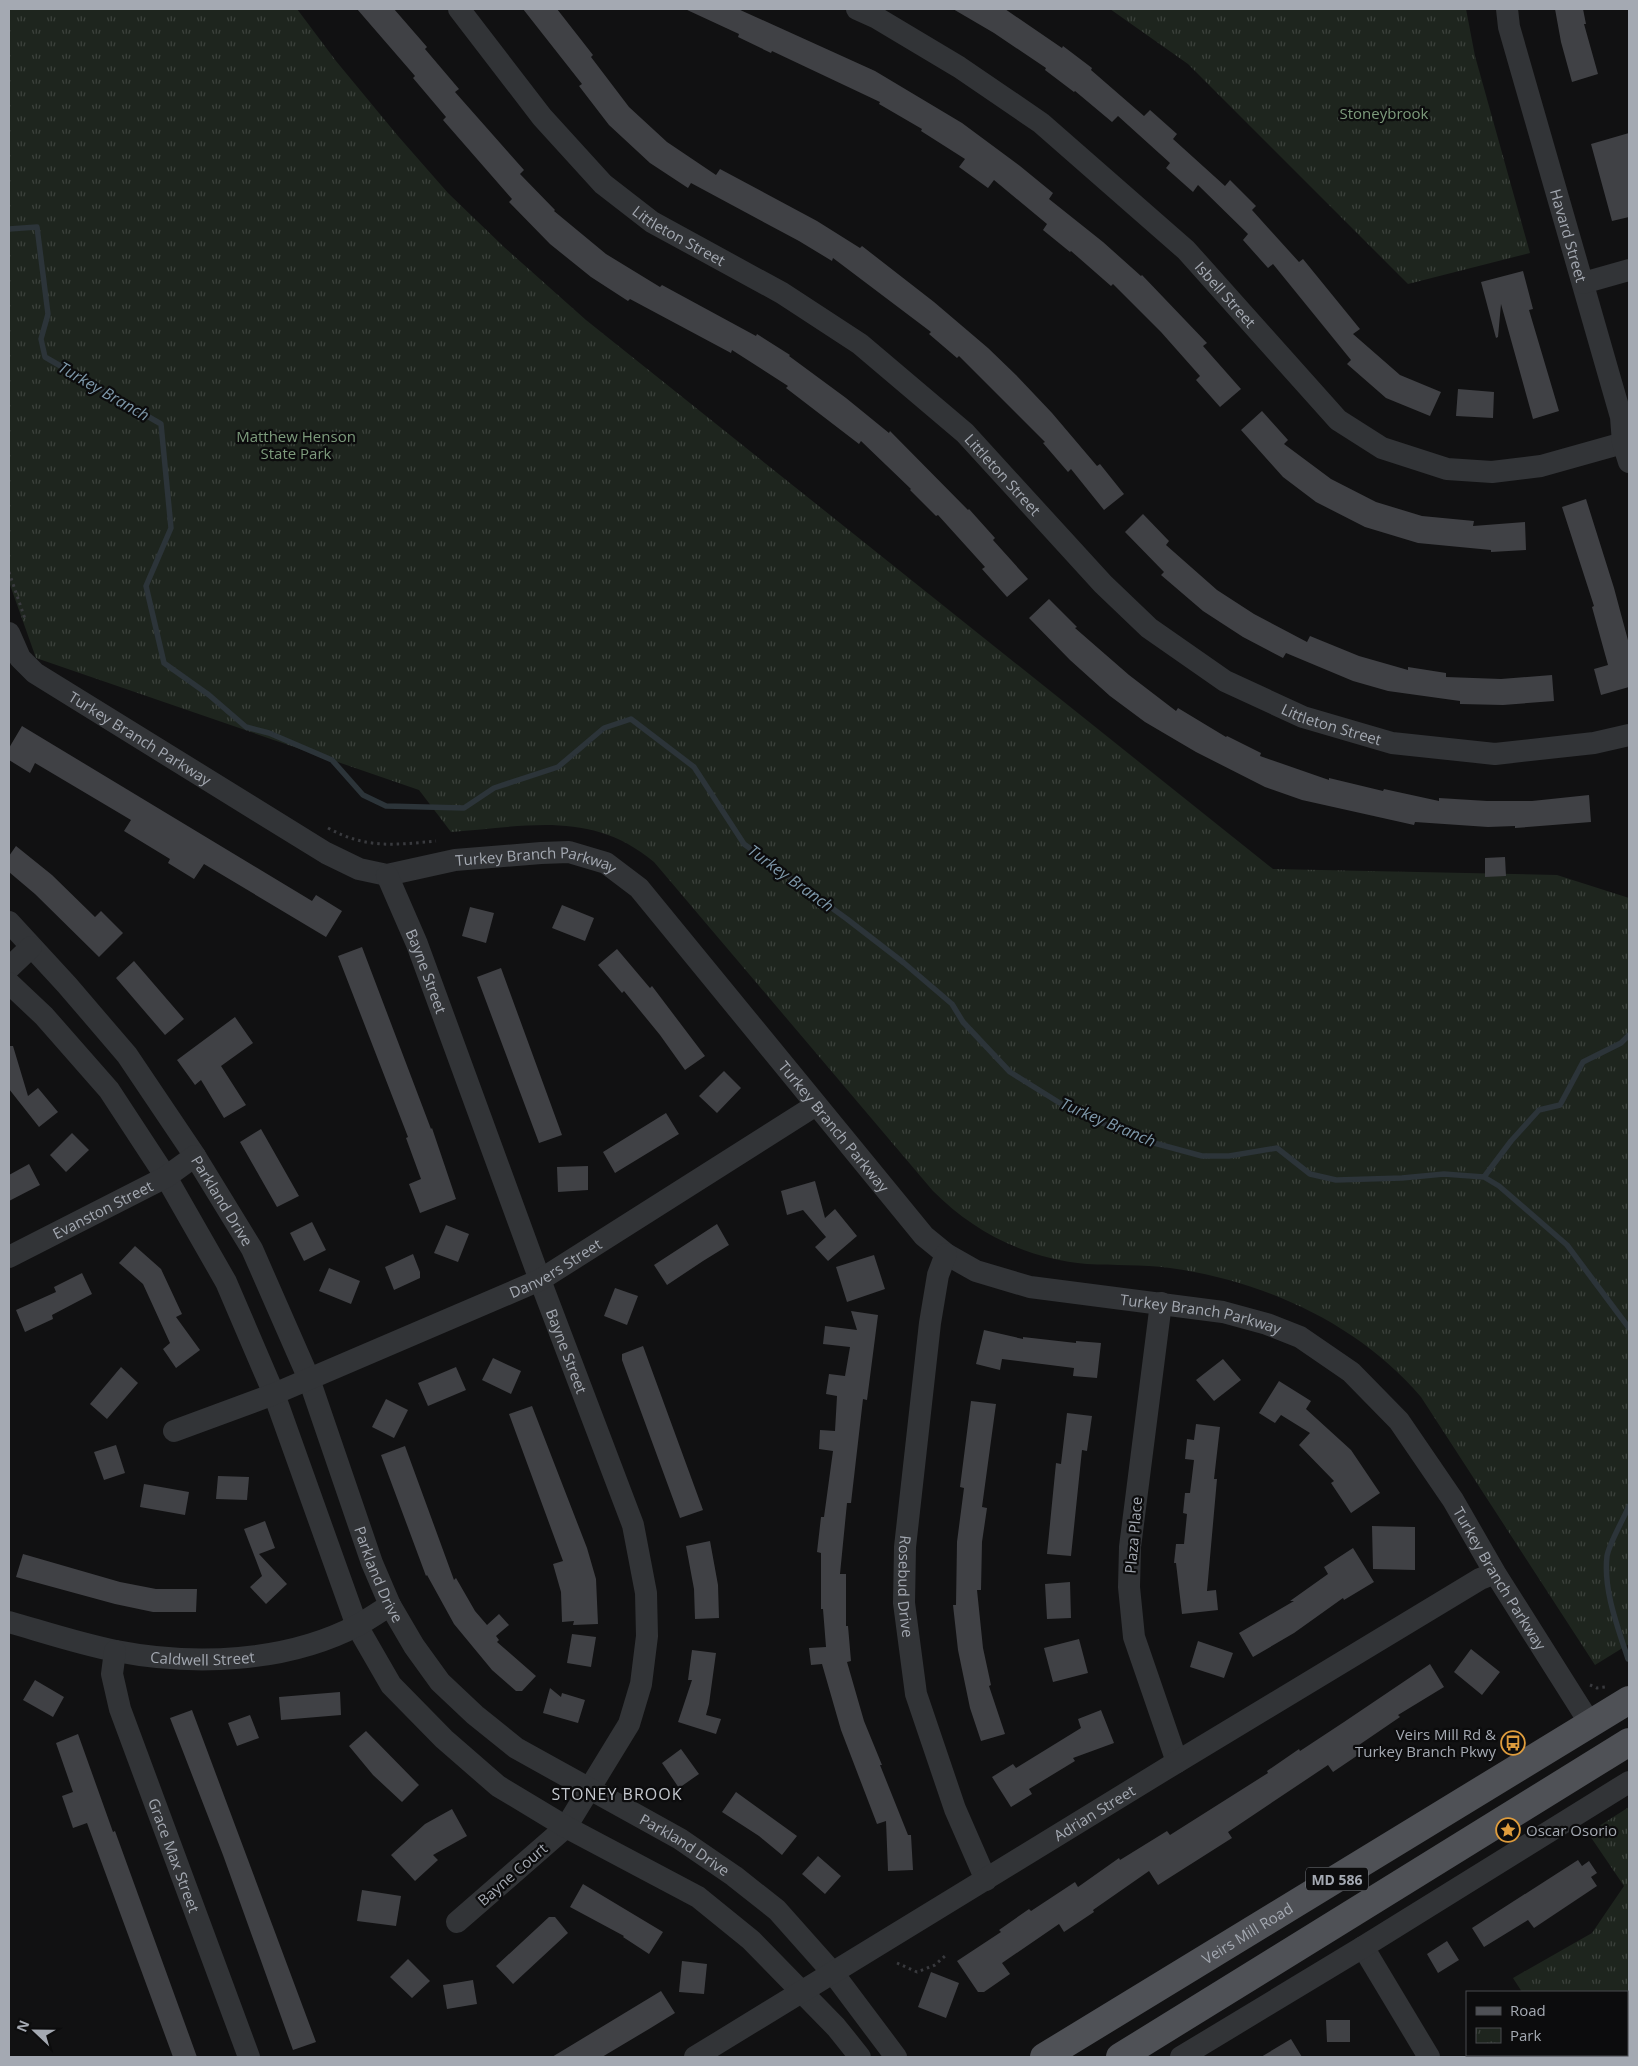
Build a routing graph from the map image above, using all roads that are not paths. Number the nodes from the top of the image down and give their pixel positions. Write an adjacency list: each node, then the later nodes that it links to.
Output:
1 (459, 9): 8 (street, Littleton Street)
2 (857, 9): 6 (street, Isbell Street)
3 (1507, 9): 5 (street, Havard Street)
4 (1629, 270): 5 (street)
5 (1583, 283): 6 (street, Havard Street)
6 (1626, 453)
7 (10, 638): 9 (street, Turkey Branch Parkway)
8 (1629, 735)
9 (387, 875): 14 (street, Turkey Branch Parkway); 19 (street, Bayne Street)
10 (9, 922): 11 (street, Parkland Drive)
11 (31, 947): 12 (street); 15 (street, Parkland Drive)
12 (9, 968)
13 (9, 983): 16 (street)
14 (816, 1105): 17 (street, Turkey Branch Parkway); 19 (street, Danvers Street)
15 (194, 1156): 16 (street, Evanston Street); 21 (street, Parkland Drive)
16 (166, 1177): 18 (street, Evanston Street); 22 (street)
17 (946, 1254): 20 (street, Turkey Branch Parkway); 36 (street, Rosebud Drive)
18 (9, 1258)
19 (540, 1280): 21 (street, Danvers Street); 34 (street, Bayne Street)
20 (1161, 1303): 24 (street, Turkey Branch Parkway); 32 (street, Plaza Place)
21 (309, 1379): 22 (street, Danvers Street); 25 (street, Parkland Drive)
22 (274, 1394): 23 (street, Danvers Street); 27 (street)
23 (174, 1431)
24 (1494, 1573): 30 (street, Turkey Branch Parkway); 32 (street, Adrian Street)
25 (390, 1605): 27 (street, Caldwell Street); 34 (street, Parkland Drive)
26 (9, 1622): 28 (street, Caldwell Street)
27 (356, 1626): 28 (street, Caldwell Street); 35 (street)
28 (115, 1651): 41 (street, Grace Max Street)
29 (1629, 1700): 30 (main road, Veirs Mill Road / MD 586)
30 (1591, 1725): 45 (main road, Veirs Mill Road / MD 586)
31 (1629, 1742): 46 (main road, MD 586)
32 (1178, 1762): 36 (street, Adrian Street)
33 (1629, 1782): 38 (street)
34 (589, 1789): 35 (street, Bayne Street); 39 (street, Parkland Drive)
35 (566, 1827): 37 (street, Bayne Court); 40 (street)
36 (986, 1880): 39 (street, Adrian Street)
37 (457, 1922)
38 (1362, 1947): 47 (street); 48 (street)
39 (833, 1973): 40 (street, Adrian Street); 44 (street, Parkland Drive)
40 (801, 1992): 42 (street, Adrian Street); 43 (street)
41 (249, 2057)
42 (694, 2057)
43 (860, 2057)
44 (896, 2057)
45 (1044, 2057)
46 (1120, 2057)
47 (1181, 2057)
48 (1429, 2057)

